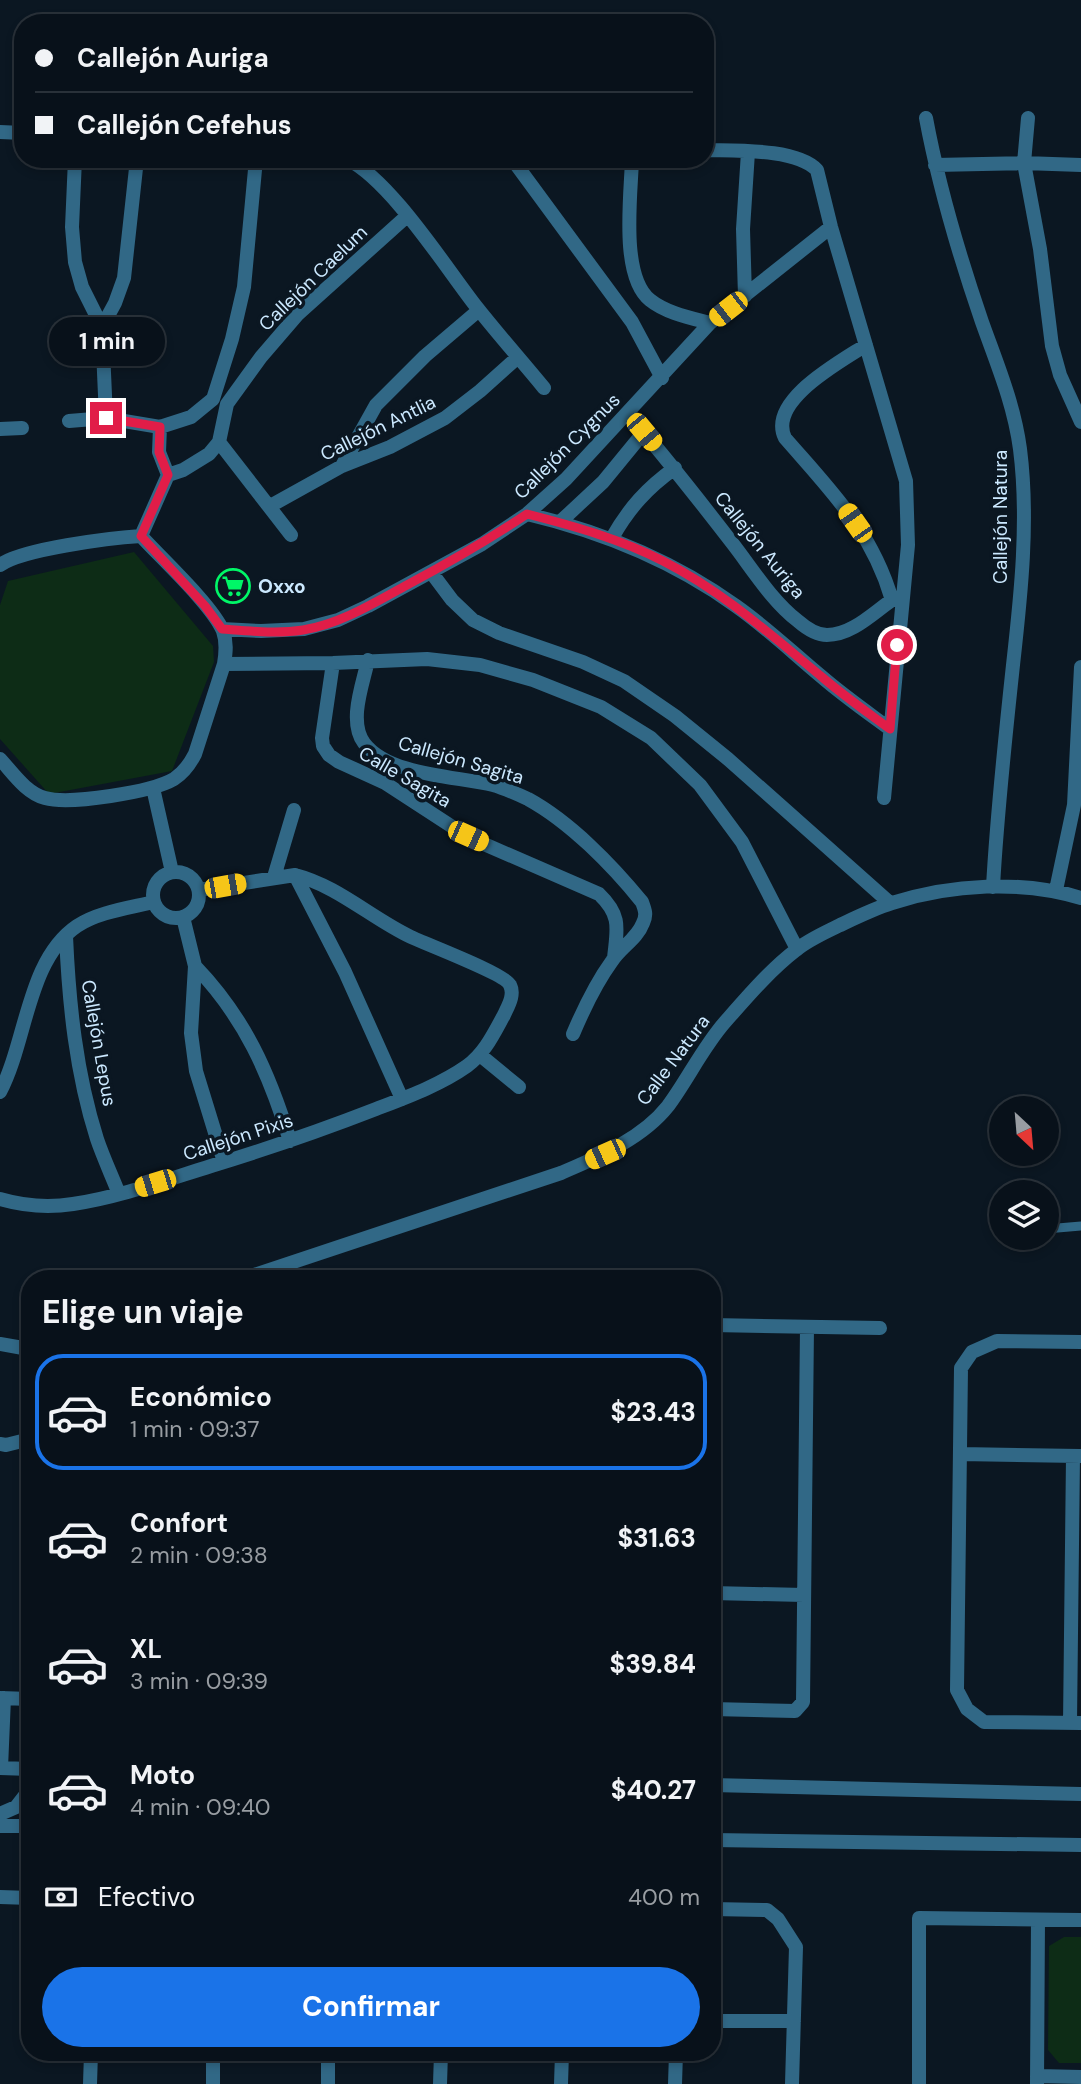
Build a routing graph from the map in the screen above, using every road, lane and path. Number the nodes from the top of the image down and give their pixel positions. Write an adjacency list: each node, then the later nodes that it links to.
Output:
1 (926, 118): 6 (street, Callejón Natura)
2 (1028, 118): 5 (street)
3 (714, 150): 4 (street)
4 (748, 152): 15 (street); 16 (street)
5 (1024, 163): 6 (street); 7 (street); 28 (street)
6 (935, 165): 63 (street, Callejón Natura)
7 (1081, 165)
8 (75, 168): 19 (street)
9 (137, 168): 19 (street)
10 (255, 168): 24 (street, Callejón Caelum)
11 (362, 168): 14 (street)
12 (519, 168): 22 (street)
13 (632, 168): 18 (street)
14 (407, 216): 17 (street); 24 (street, Callejón Caelum)
15 (831, 227): 16 (street, Callejón Cygnus); 20 (street)
16 (745, 296): 18 (street, Callejón Cygnus)
17 (479, 310): 21 (street); 34 (street)
18 (710, 323): 22 (street, Callejón Cygnus)
19 (102, 327): 26 (street)
20 (866, 345): 45 (street); 45 (street)
21 (518, 357): 23 (street); 34 (street, Callejón Antlia)
22 (662, 378): 25 (street, Callejón Cygnus)
23 (544, 388)
24 (220, 402): 29 (street, Callejón Caelum); 33 (street, Callejón Caelum)
25 (628, 414): 32 (street, Callejón Auriga); 38 (street, Callejón Cygnus)
26 (106, 418): 27 (street); 29 (street)
27 (69, 421)
28 (1081, 422)
29 (160, 427): 36 (street)
30 (22, 428): 31 (street)
31 (0, 429)
32 (644, 432): 35 (street, Callejón Auriga); 39 (street)
33 (219, 442): 36 (street); 37 (street)
34 (342, 466): 37 (street, Callejón Antlia)
35 (675, 468): 42 (street); 45 (street, Callejón Auriga)
36 (168, 475): 41 (street)
37 (270, 506): 40 (street)
38 (527, 514): 39 (street); 44 (street, Callejón Cygnus)
39 (560, 522): 42 (street)
40 (291, 535)
41 (141, 536): 43 (street); 46 (street)
42 (612, 538): 51 (street)
43 (0, 565)
44 (431, 572): 46 (street, Callejón Cygnus); 69 (street)
45 (898, 597): 51 (street)
46 (222, 629): 49 (street)
47 (368, 660): 48 (street); 53 (street, Callejón Sagita); 72 (street)
48 (333, 663): 49 (street); 54 (street, Calle Sagita)
49 (225, 664): 55 (street)
50 (1081, 667): 57 (street)
51 (890, 729): 56 (street)
52 (0, 759): 55 (street)
53 (396, 765): 54 (street); 59 (street, Callejón Sagita)
54 (384, 783): 66 (street, Calle Sagita)
55 (153, 788): 60 (street)
56 (884, 798)
57 (1078, 806): 65 (street)
58 (294, 810): 62 (street)
59 (612, 870): 66 (street); 73 (street, Callejón Sagita)
60 (172, 872): 64 (street); 68 (street)
61 (295, 875): 62 (street, Callejón Pixis); 76 (street, Callejón Pixis); 79 (street)
62 (274, 877): 64 (street, Callejón Pixis)
63 (993, 887): 65 (street, Calle Natura); 69 (street, Calle Natura)
64 (199, 890): 70 (street)
65 (1056, 890): 67 (street, Calle Natura)
66 (599, 894): 73 (street)
67 (1081, 898)
68 (154, 902): 70 (street); 71 (street)
69 (890, 903): 72 (street, Calle Natura)
70 (183, 917): 74 (street)
71 (66, 936): 78 (street); 82 (street, Callejón Lepus)
72 (797, 949): 86 (street, Calle Natura)
73 (614, 958): 75 (street, Callejón Sagita)
74 (195, 966): 80 (street); 81 (street)
75 (573, 1034)
76 (480, 1055): 77 (street); 79 (street, Callejón Pixis)
77 (519, 1087)
78 (0, 1091)
79 (402, 1099): 80 (street, Callejón Pixis)
80 (290, 1142): 81 (street, Callejón Pixis)
81 (224, 1162): 82 (street, Callejón Pixis)
82 (119, 1194): 83 (street, Callejón Pixis)
83 (0, 1199)
84 (1081, 1226): 85 (lane)
85 (1059, 1228)
86 (269, 1270)
87 (721, 1325): 88 (street)
88 (807, 1327): 89 (street); 98 (street)
89 (880, 1328)
90 (1081, 1342): 95 (street)
91 (0, 1344): 92 (street)
92 (21, 1348)
93 (21, 1441): 94 (street)
94 (0, 1444)
95 (960, 1454): 96 (street); 102 (street)
96 (1077, 1456): 102 (street)
97 (721, 1594): 98 (street)
98 (804, 1595): 101 (street)
99 (2, 1698): 100 (street); 103 (street)
100 (21, 1699)
101 (721, 1709)
102 (1075, 1723)
103 (0, 1768): 104 (street)
104 (21, 1769)
105 (721, 1785): 106 (street)
106 (1081, 1794)
107 (21, 1801): 108 (street)
108 (0, 1814)
109 (0, 1826): 110 (street)
110 (21, 1826)
111 (721, 1840): 112 (street)
112 (1081, 1845)
113 (0, 1897): 114 (street)
114 (21, 1898)
115 (721, 1909): 119 (street)
116 (1038, 1920): 117 (street); 127 (street); 135 (street)
117 (1081, 1920)
118 (721, 2021): 119 (street)
119 (794, 2021): 134 (street)
120 (91, 2061): 128 (street)
121 (213, 2061): 129 (street)
122 (328, 2061): 130 (street)
123 (441, 2061): 131 (street)
124 (562, 2061): 132 (street)
125 (676, 2061): 133 (street)
126 (1081, 2077): 127 (street)
127 (1037, 2080)
128 (90, 2084)
129 (213, 2084)
130 (328, 2084)
131 (440, 2084)
132 (561, 2084)
133 (675, 2084)
134 (792, 2084)
135 (919, 2084)

